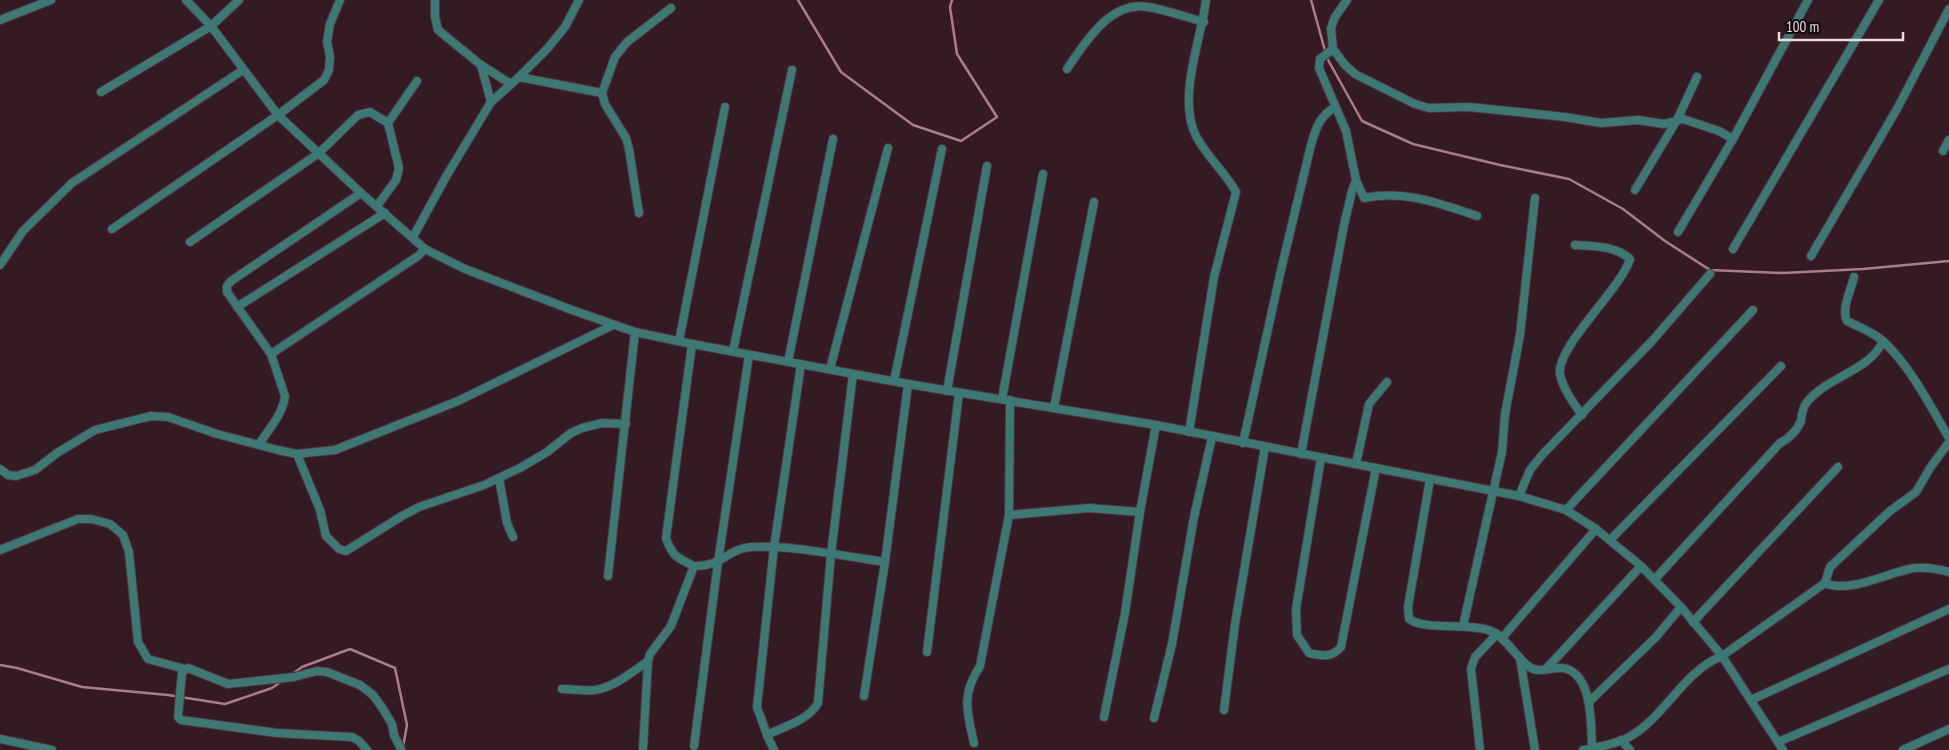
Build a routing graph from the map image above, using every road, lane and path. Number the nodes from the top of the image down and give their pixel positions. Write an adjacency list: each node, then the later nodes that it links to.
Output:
1 (50, 0): 11 (street)
2 (186, 0): 16 (street)
3 (239, 0): 16 (street)
4 (340, 0): 31 (street)
5 (435, 0): 18 (street)
6 (579, 0): 22 (street)
7 (1206, 0): 15 (street)
8 (1346, 0): 17 (street)
9 (1808, 0): 35 (street)
10 (1879, 0): 58 (street)
11 (34, 3): 14 (street)
12 (672, 8): 27 (street)
13 (1949, 9): 59 (street)
14 (0, 20)
15 (1204, 22): 19 (street); 88 (street)
16 (211, 26): 20 (street); 26 (street)
17 (1334, 49): 30 (street); 32 (street)
18 (481, 65): 25 (street); 28 (street)
19 (1067, 69)
20 (243, 70): 31 (street); 60 (street)
21 (792, 70): 70 (street)
22 (519, 77): 25 (street); 27 (street)
23 (1697, 77): 32 (street)
24 (417, 81): 33 (street)
25 (511, 84): 28 (street)
26 (101, 92)
27 (602, 93): 50 (street)
28 (491, 102): 54 (street)
29 (725, 107): 67 (street)
30 (1335, 107): 43 (street); 92 (street)
31 (278, 115): 40 (street); 52 (street)
32 (1677, 120): 35 (street); 44 (street)
33 (388, 123): 40 (street); 48 (street)
34 (833, 139): 73 (street)
35 (1733, 139): 53 (street)
36 (1949, 140): 39 (street)
37 (888, 148): 76 (street)
38 (942, 149): 78 (street)
39 (1943, 151)
40 (319, 153): 45 (street); 55 (street)
41 (987, 166): 81 (street)
42 (1043, 174): 83 (street)
43 (1356, 180): 51 (street); 96 (street)
44 (1635, 190)
45 (361, 193): 48 (street); 63 (street)
46 (1535, 198): 104 (street)
47 (1094, 202): 84 (street)
48 (377, 206): 49 (street)
49 (385, 213): 54 (street); 63 (street)
50 (639, 213)
51 (1477, 216)
52 (112, 229)
53 (1678, 232)
54 (413, 237): 57 (street)
55 (190, 242)
56 (1575, 244): 85 (street)
57 (425, 249): 65 (street); 71 (street)
58 (1733, 249)
59 (1811, 256)
60 (0, 265)
61 (1710, 274): 85 (street)
62 (1854, 277): 68 (street)
63 (237, 307): 71 (street)
64 (1753, 310): 106 (street)
65 (613, 325): 66 (street); 95 (street)
66 (635, 332): 67 (street); 86 (street)
67 (679, 341): 69 (street)
68 (1883, 341): 90 (street); 121 (street)
69 (692, 344): 70 (street); 117 (street)
70 (733, 351): 72 (street)
71 (271, 354): 93 (street)
72 (750, 355): 73 (street); 115 (street)
73 (788, 362): 74 (street)
74 (801, 364): 76 (street); 112 (street)
75 (1780, 366): 111 (street)
76 (830, 370): 77 (street)
77 (853, 374): 78 (street); 114 (street)
78 (894, 381): 80 (street)
79 (1387, 382): 98 (street)
80 (908, 384): 81 (street); 116 (street)
81 (947, 391): 82 (street)
82 (959, 392): 83 (street); 128 (street)
83 (1006, 399): 84 (street); 108 (street)
84 (1054, 407): 87 (street)
85 (1582, 415): 105 (street)
86 (626, 424): 102 (street); 120 (street)
87 (1156, 425): 88 (street); 107 (street)
88 (1189, 432): 89 (street)
89 (1212, 437): 92 (street); 141 (street)
90 (1949, 438)
91 (1949, 442): 122 (street)
92 (1243, 443): 94 (street)
93 (259, 444): 95 (street); 101 (street)
94 (1265, 447): 96 (street); 139 (street)
95 (297, 454): 102 (street)
96 (1301, 454): 97 (street)
97 (1321, 458): 98 (street); 100 (street)
98 (1356, 464): 100 (street)
99 (1838, 467): 125 (street)
100 (1376, 468): 103 (street)
101 (0, 470)
102 (499, 478): 110 (street)
103 (1430, 479): 104 (street); 126 (street)
104 (1492, 491): 105 (street); 126 (street)
105 (1519, 496): 106 (street)
106 (1566, 510): 109 (street)
107 (1140, 512): 108 (street); 140 (street)
108 (1009, 515): 147 (street)
109 (1596, 529): 111 (street); 127 (street)
110 (513, 537)
111 (1610, 540): 118 (street)
112 (774, 547): 114 (street); 115 (street); 143 (street)
113 (0, 550): 134 (street)
114 (831, 554): 116 (street); 143 (street)
115 (718, 562): 117 (street); 148 (street)
116 (885, 562): 136 (street)
117 (694, 566): 131 (street)
118 (1641, 566): 121 (street); 132 (street)
119 (1949, 572): 122 (street)
120 (608, 576)
121 (1655, 579): 123 (street)
122 (1825, 583): 130 (street)
123 (1682, 607): 125 (street); 138 (street)
124 (1949, 609): 137 (street)
125 (1692, 622): 130 (street)
126 (1464, 626): 127 (street)
127 (1499, 636): 129 (street); 155 (street)
128 (927, 652)
129 (1519, 656): 132 (street); 156 (street)
130 (1722, 656): 137 (street); 145 (street)
131 (648, 661): 135 (street); 149 (street)
132 (1547, 668): 138 (street)
133 (1949, 669): 146 (street)
134 (184, 671): 151 (street); 153 (street)
135 (562, 689)
136 (864, 696)
137 (1751, 700): 146 (street)
138 (1589, 702): 150 (street)
139 (1224, 710)
140 (1104, 717)
141 (1154, 718)
142 (1949, 729): 160 (street)
143 (767, 735): 154 (street)
144 (0, 739): 152 (street)
145 (1621, 740): 150 (street); 158 (street)
146 (1778, 742): 159 (street)
147 (974, 743)
148 (694, 746)
149 (643, 748)
150 (1592, 748): 157 (street)
151 (401, 749)
152 (52, 750)
153 (367, 750)
154 (774, 750)
155 (1480, 750)
156 (1535, 750)
157 (1583, 750)
158 (1630, 750)
159 (1783, 750)
160 (1903, 750)

